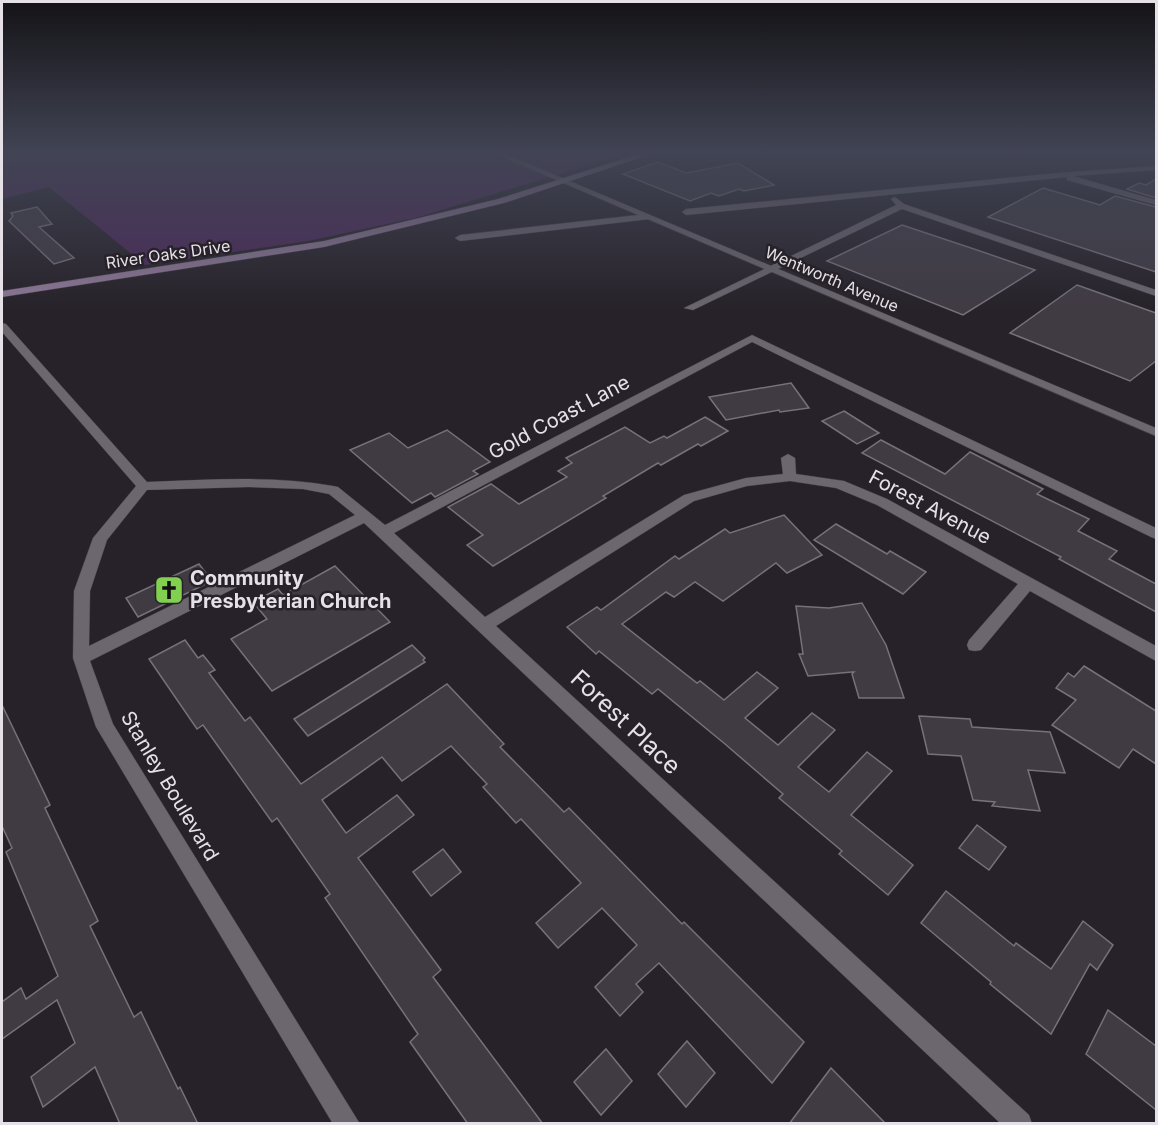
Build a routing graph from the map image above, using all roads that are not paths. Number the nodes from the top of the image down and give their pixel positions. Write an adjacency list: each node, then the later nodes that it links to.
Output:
1 (480, 206): 10 (main road, River Oaks Drive)
2 (620, 206): 6 (street, Wentworth Avenue)
3 (752, 206): 5 (street)
4 (901, 206): 8 (street); 9 (street)
5 (686, 212)
6 (647, 217): 7 (street); 8 (street, Wentworth Avenue)
7 (460, 238)
8 (771, 269): 11 (street); 13 (street, Wentworth Avenue)
9 (1156, 292)
10 (2, 294)
11 (689, 308)
12 (2, 326): 16 (street)
13 (1156, 432)
14 (788, 458): 15 (street)
15 (790, 477): 20 (street, Forest Avenue); 21 (street, Forest Avenue)
16 (143, 486): 17 (street, Forest Place); 24 (street, Stanley Boulevard)
17 (365, 516): 18 (street, Forest Place); 24 (street)
18 (384, 532): 19 (street, Gold Coast Lane); 21 (street, Forest Place)
19 (1156, 534)
20 (1028, 583): 22 (street); 23 (street, Forest Avenue)
21 (485, 626): 26 (street, Forest Place)
22 (975, 645)
23 (1156, 654)
24 (81, 658): 25 (street, Stanley Boulevard)
25 (348, 1124)
26 (1020, 1124)

